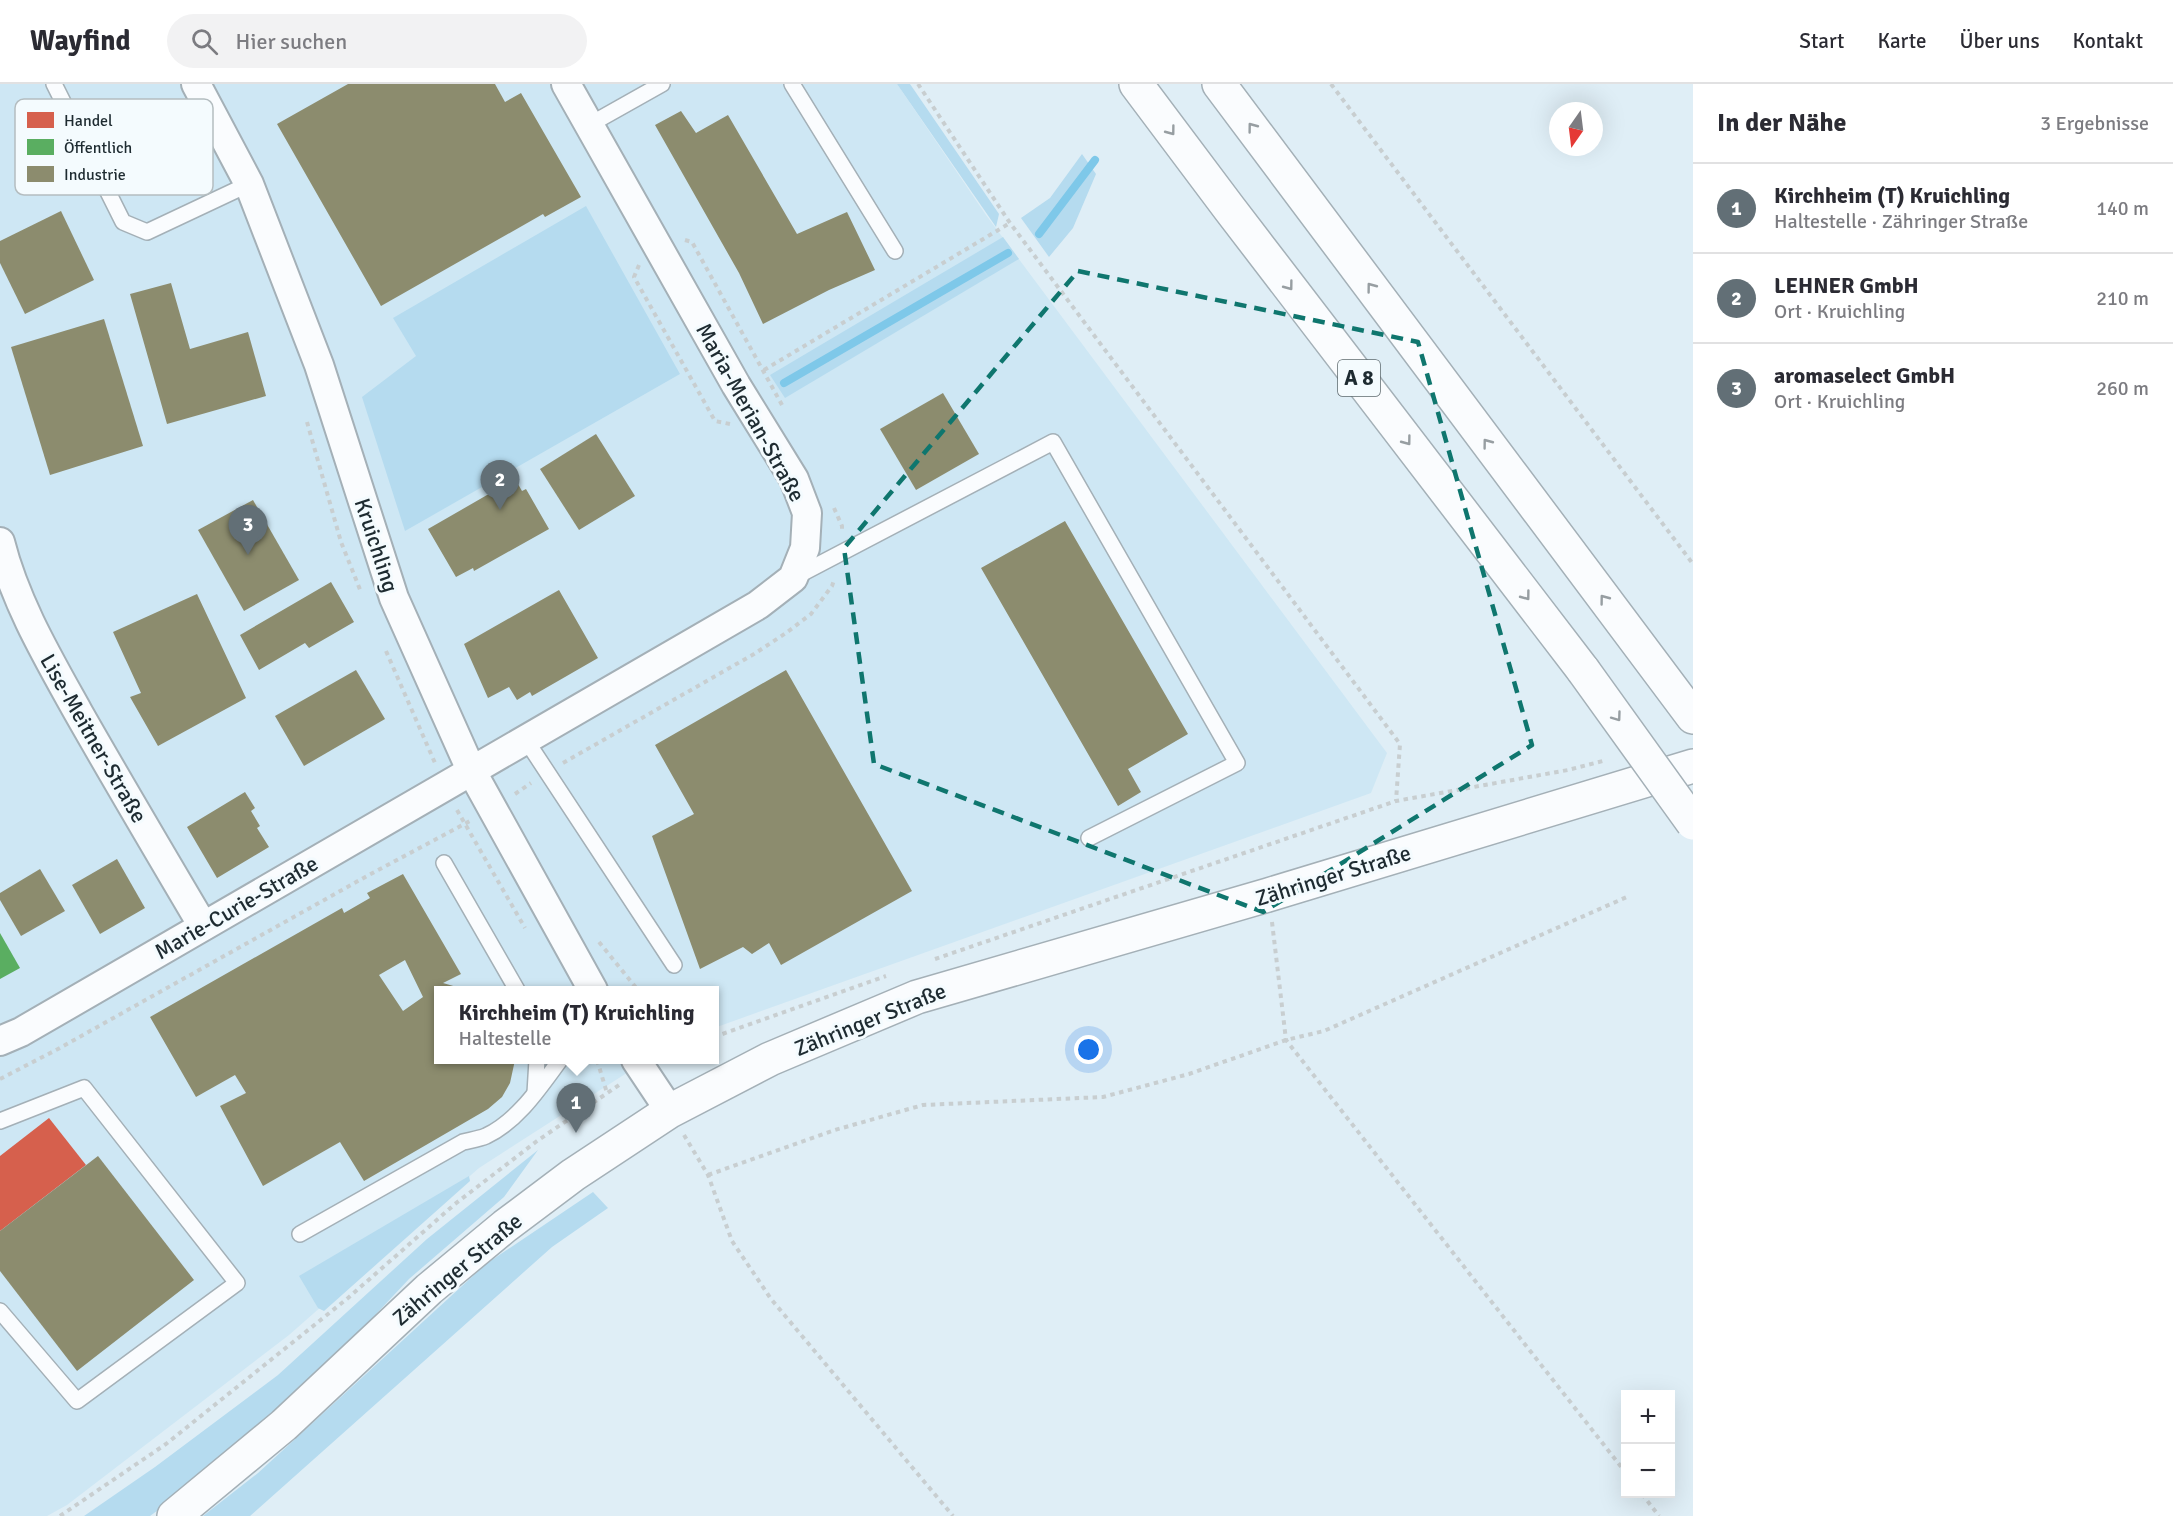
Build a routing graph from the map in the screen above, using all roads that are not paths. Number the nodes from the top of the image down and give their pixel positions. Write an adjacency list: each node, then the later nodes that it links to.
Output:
1 (54, 84): 8 (lane)
2 (196, 84): 9 (street, Kruichling)
3 (662, 84): 11 (lane)
4 (792, 84): 14 (lane)
5 (1136, 84): 21 (main road, A 8, one-way to 21, bridge)
6 (1220, 84): 17 (main road, one-way to 6)
7 (569, 86): 11 (street, Maria-Merian-Straße)
8 (62, 99)
9 (204, 99)
10 (213, 116): 12 (street, Kruichling)
11 (589, 125): 16 (street, Maria-Merian-Straße)
12 (249, 184): 13 (lane); 20 (street, Kruichling)
13 (110, 195)
14 (896, 251)
15 (0, 542): 24 (street, Lise-Meitner-Straße)
16 (793, 578): 18 (street); 22 (lane)
17 (1693, 717)
18 (526, 741): 20 (street); 25 (lane)
19 (1693, 766): 33 (main road, Zähringer Straße)
20 (471, 770): 24 (street, Marie-Curie-Straße); 27 (street, Kruichling)
21 (1693, 823)
22 (1089, 838)
23 (444, 863): 26 (lane)
24 (203, 926): 28 (street, Marie-Curie-Straße)
25 (674, 965)
26 (516, 986)
27 (591, 986)
28 (0, 1041)
29 (537, 1064): 32 (lane)
30 (556, 1064): 32 (lane)
31 (640, 1064): 33 (street)
32 (535, 1093): 35 (lane)
33 (670, 1111): 37 (main road, Zähringer Straße)
34 (0, 1120): 36 (lane)
35 (300, 1234)
36 (0, 1311)
37 (174, 1516)

